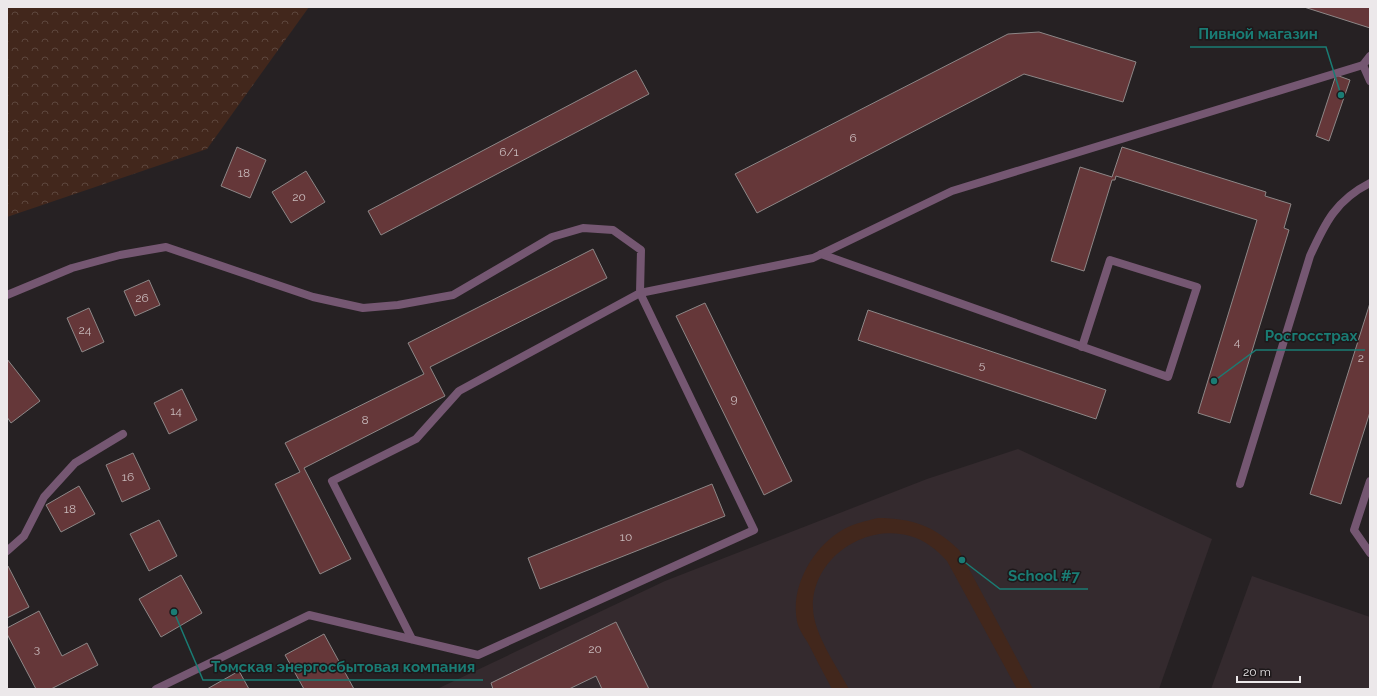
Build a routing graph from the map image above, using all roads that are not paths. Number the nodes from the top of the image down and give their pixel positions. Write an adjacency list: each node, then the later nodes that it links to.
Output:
1 (1370, 56): 2 (lane)
2 (1363, 65): 3 (lane); 5 (lane)
3 (1370, 81)
4 (1370, 183): 11 (lane)
5 (821, 254): 6 (lane); 8 (lane)
6 (640, 293): 7 (lane); 14 (lane); 14 (lane)
7 (7, 295)
8 (1082, 347): 8 (lane)
9 (123, 434): 12 (lane)
10 (1370, 481): 13 (lane)
11 (1240, 484)
12 (7, 551)
13 (1370, 553)
14 (412, 639): 15 (lane)
15 (156, 689)

